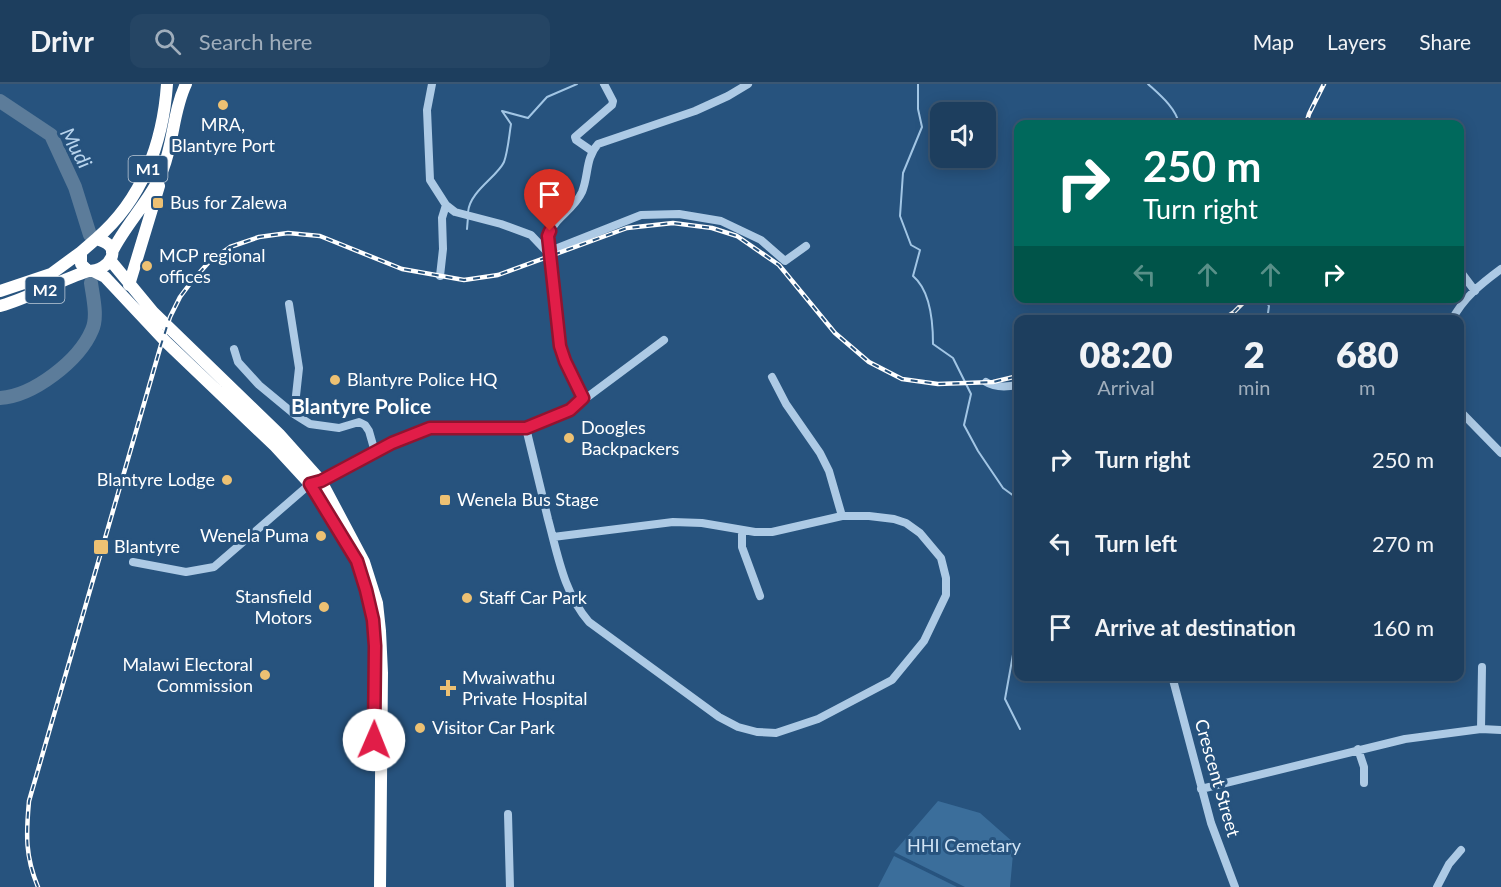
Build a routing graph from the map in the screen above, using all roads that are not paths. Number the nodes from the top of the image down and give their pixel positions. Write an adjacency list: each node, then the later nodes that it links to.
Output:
1 (167, 84): 9 (highway, M1)
2 (186, 84): 7 (highway, M1)
3 (432, 84): 8 (street)
4 (604, 84): 6 (street)
5 (748, 84): 6 (street)
6 (592, 151): 12 (street)
7 (163, 171): 13 (highway, M1); 18 (highway)
8 (446, 205): 12 (street); 16 (street)
9 (96, 239): 11 (highway); 13 (highway)
10 (806, 246): 12 (street)
11 (81, 252): 15 (highway); 19 (highway, M2)
12 (550, 253): 29 (street)
13 (111, 256): 15 (highway); 18 (highway)
14 (1501, 269): 20 (street)
15 (91, 271): 23 (highway, M2); 35 (highway)
16 (440, 276)
17 (1464, 277): 20 (street)
18 (129, 285): 35 (highway)
19 (0, 291)
20 (1474, 291): 21 (street)
21 (1464, 302)
22 (289, 304): 30 (street)
23 (0, 306)
24 (664, 340): 29 (street)
25 (234, 349): 30 (street)
26 (772, 377): 36 (street)
27 (986, 382): 28 (street)
28 (1014, 385)
29 (583, 398): 32 (street)
30 (294, 414): 33 (street)
31 (1464, 415): 34 (street)
32 (526, 428): 33 (street); 38 (street)
33 (375, 452): 35 (street)
34 (1501, 453)
35 (316, 483): 39 (street); 50 (highway); 51 (highway)
36 (842, 516): 37 (street); 38 (street)
37 (742, 531): 38 (street); 40 (street)
38 (553, 537)
39 (133, 562)
40 (760, 596)
41 (1482, 667): 43 (street)
42 (1173, 681): 47 (street, Crescent Street)
43 (1481, 729): 44 (street); 45 (street)
44 (1501, 730)
45 (1358, 749): 46 (street); 47 (street)
46 (1364, 783)
47 (1201, 789): 53 (street, Crescent Street)
48 (508, 814): 52 (street)
49 (1461, 850): 54 (street)
50 (374, 887)
51 (380, 887)
52 (510, 887)
53 (1235, 887)
54 (1437, 887)

